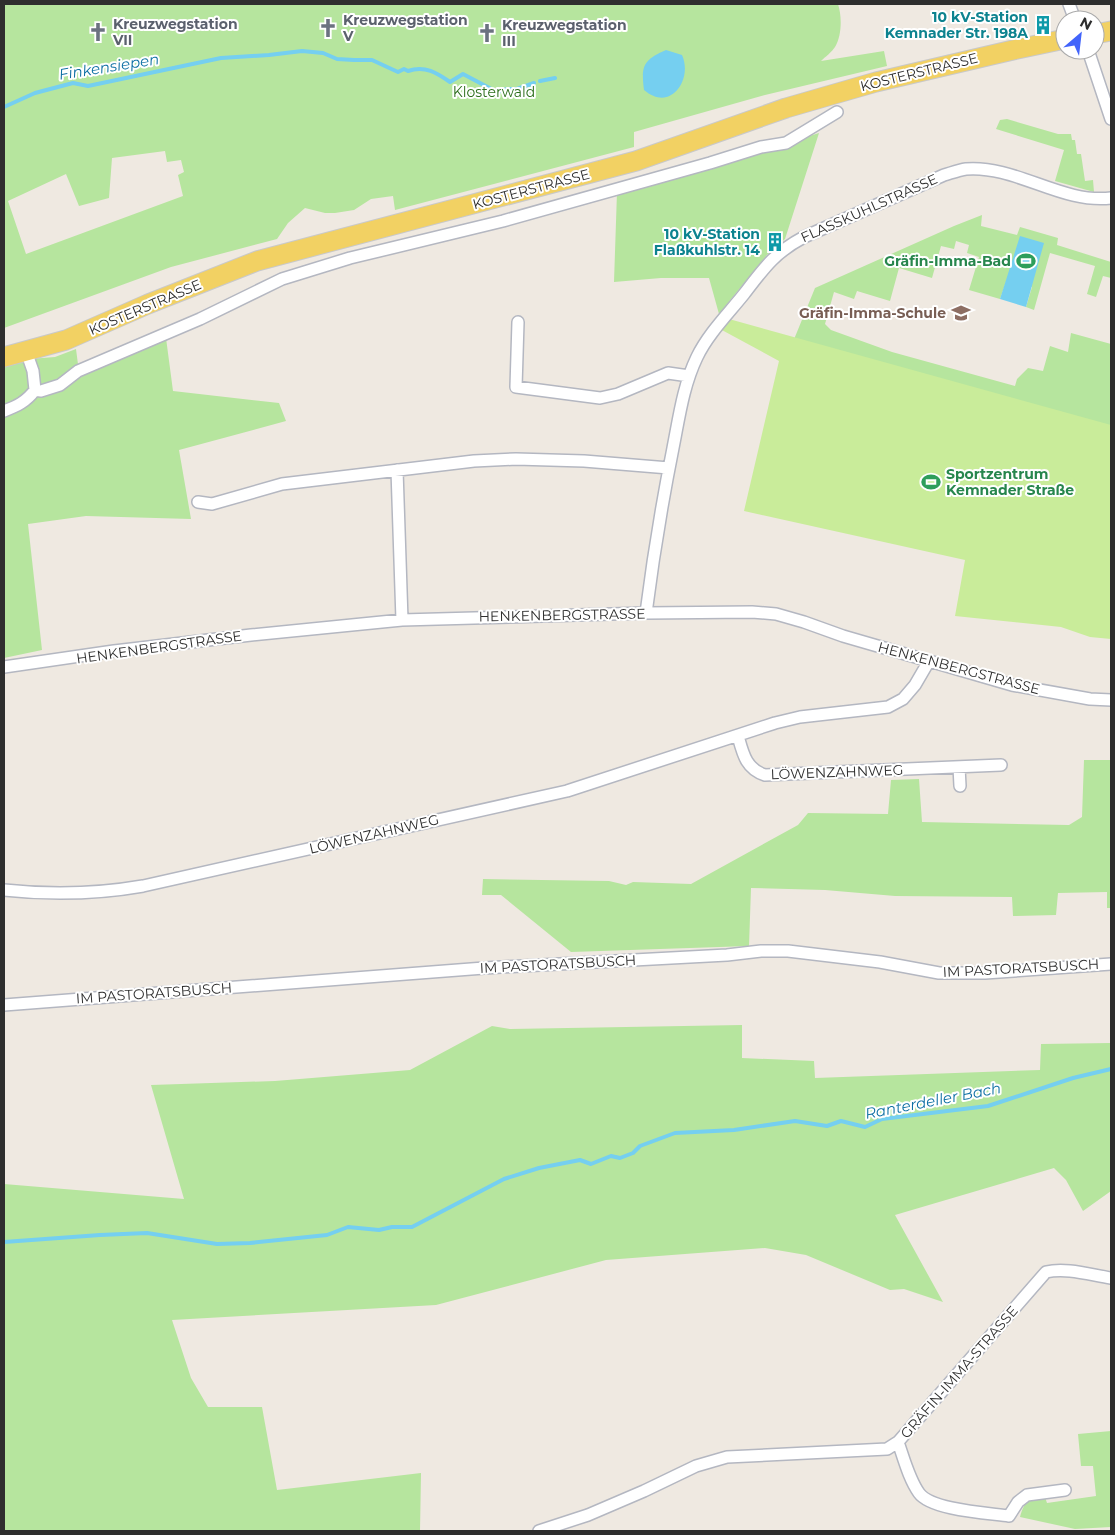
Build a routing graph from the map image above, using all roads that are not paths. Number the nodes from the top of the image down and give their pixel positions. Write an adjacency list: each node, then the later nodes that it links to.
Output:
1 (1055, 42): 7 (main road, KOSTERSTRASSE)
2 (1091, 60): 4 (street)
3 (837, 112): 10 (street, KOSTERSTRASSE)
4 (1111, 119)
5 (1111, 198): 9 (street, FLASSKUHLSTRASSE)
6 (518, 322): 9 (street)
7 (26, 351): 8 (main road, KOSTERSTRASSE); 10 (street)
8 (4, 357)
9 (688, 376): 12 (street, FLASSKUHLSTRASSE)
10 (35, 390): 11 (street)
11 (4, 411)
12 (669, 468): 13 (street); 15 (street, FLASSKUHLSTRASSE)
13 (397, 470): 14 (street); 16 (street)
14 (198, 502)
15 (646, 613): 16 (street, HENKENBERGSTRASSE); 17 (street, HENKENBERGSTRASSE)
16 (402, 620): 18 (street, HENKENBERGSTRASSE)
17 (929, 661): 19 (street, HENKENBERGSTRASSE); 20 (street, LÖWENZAHNWEG)
18 (4, 667)
19 (1111, 700)
20 (738, 736): 22 (street, LÖWENZAHNWEG); 24 (street, LÖWENZAHNWEG)
21 (1001, 765): 22 (street, LÖWENZAHNWEG)
22 (959, 767): 23 (street)
23 (960, 786)
24 (4, 890)
25 (1111, 964): 26 (street, IM PASTORATSBUSCH)
26 (4, 1004)
27 (1111, 1278): 28 (street, GRÄFIN-IMMA-STRASSE)
28 (898, 1442): 29 (street); 30 (street, GRÄFIN-IMMA-STRASSE)
29 (1065, 1490)
30 (569, 1527): 31 (street, GRÄFIN-IMMA-STRASSE)
31 (539, 1531)

